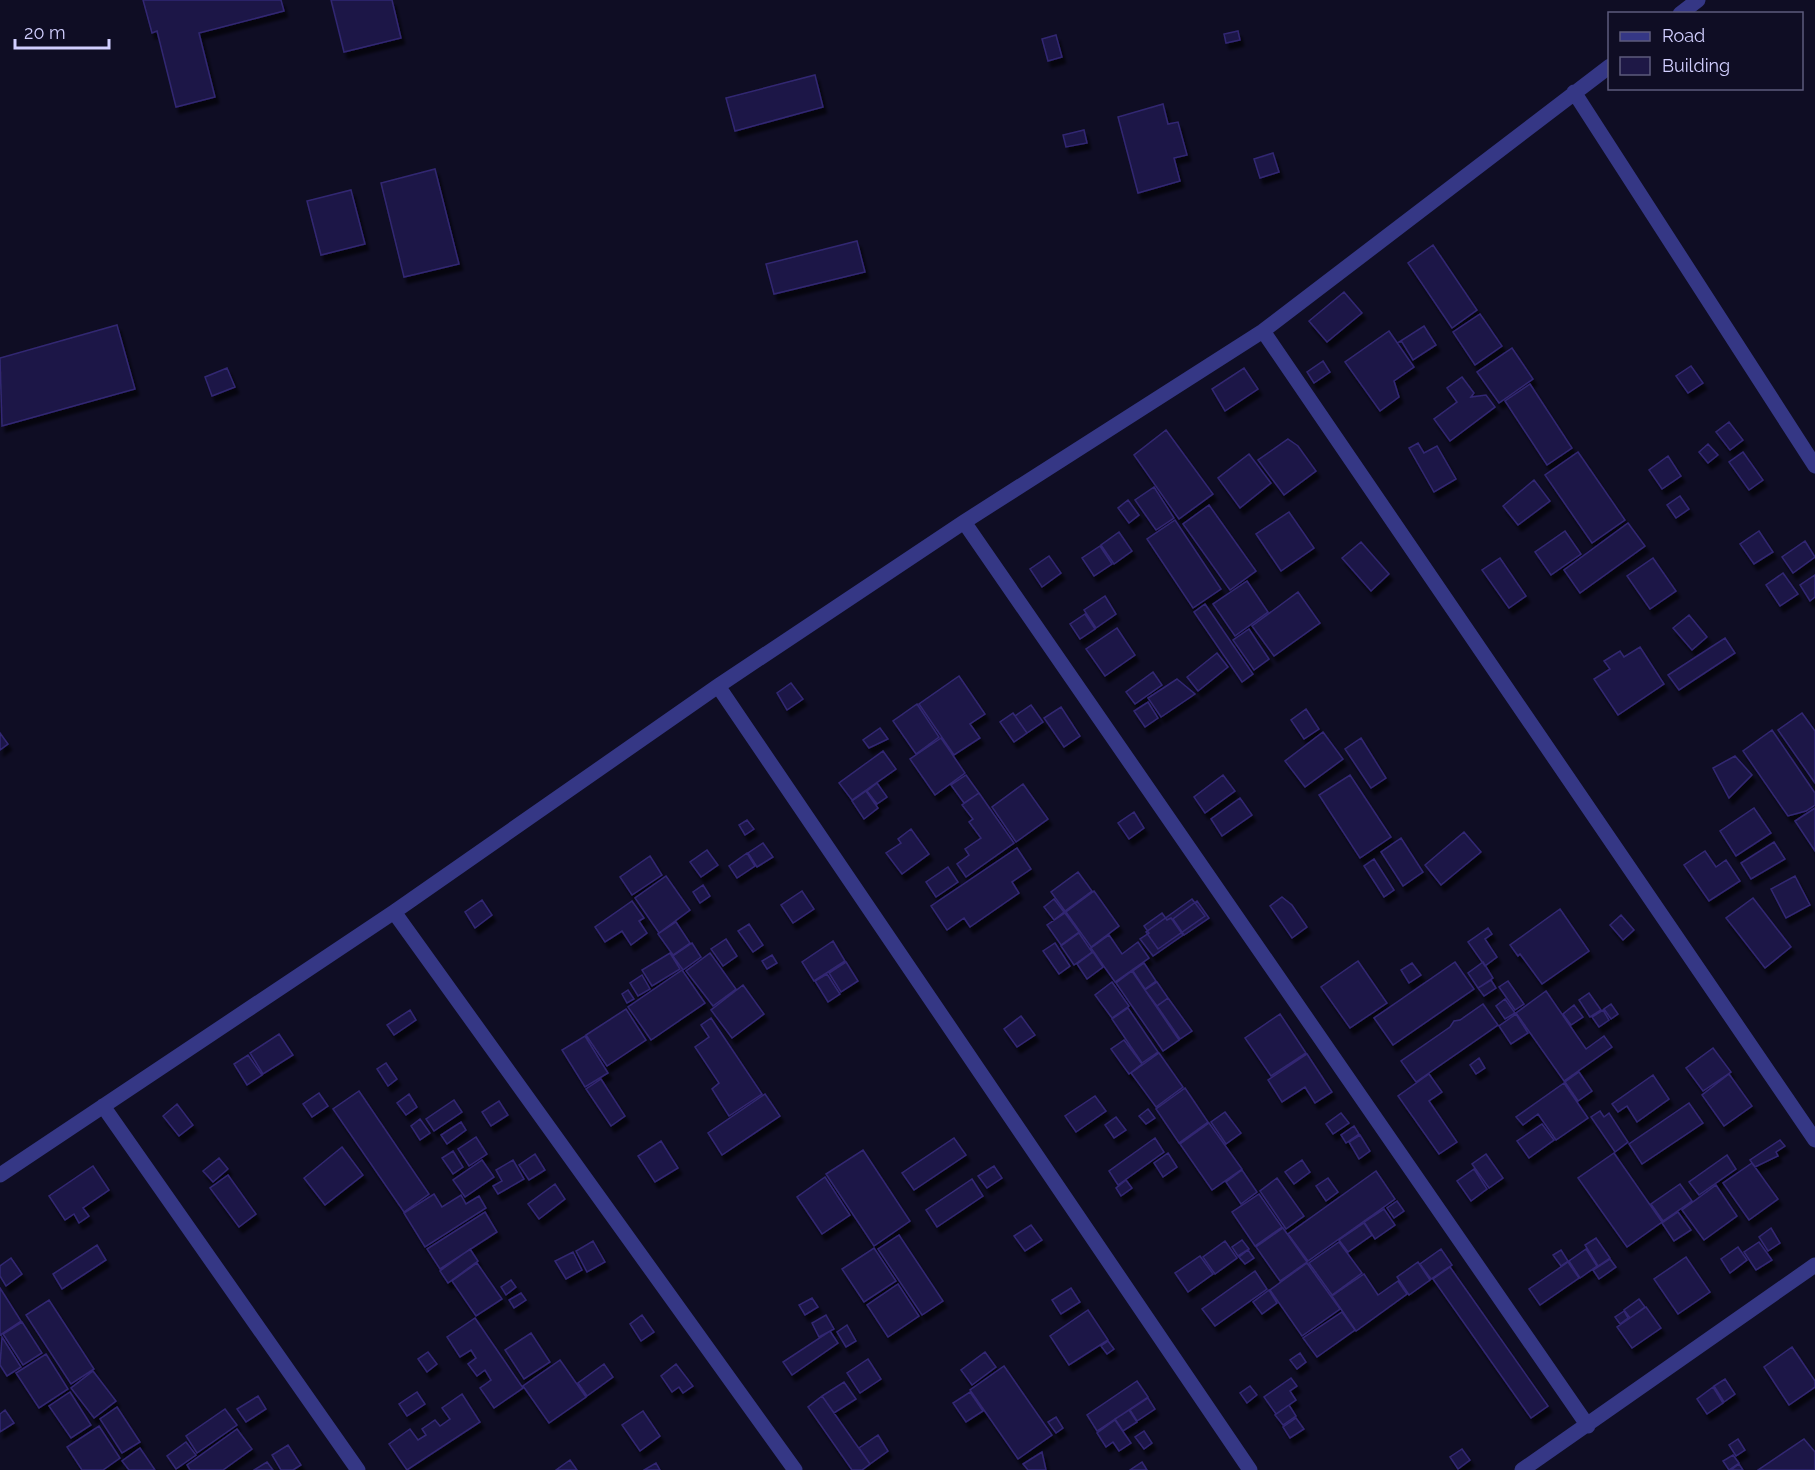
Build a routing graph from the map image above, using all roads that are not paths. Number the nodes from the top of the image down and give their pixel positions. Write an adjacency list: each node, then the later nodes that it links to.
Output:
1 (1698, 0): 2 (street)
2 (1683, 12)
3 (1608, 67): 4 (street)
4 (1574, 92): 5 (street); 6 (street)
5 (1263, 331): 7 (street); 11 (street)
6 (1815, 466)
7 (964, 522): 8 (street); 14 (street)
8 (718, 686): 9 (street); 17 (street)
9 (394, 912): 10 (street); 16 (street)
10 (103, 1106): 12 (street); 15 (street)
11 (1815, 1140)
12 (0, 1175)
13 (1815, 1264): 14 (street)
14 (1588, 1426): 18 (street)
15 (358, 1470)
16 (795, 1470)
17 (1250, 1470)
18 (1522, 1470)

